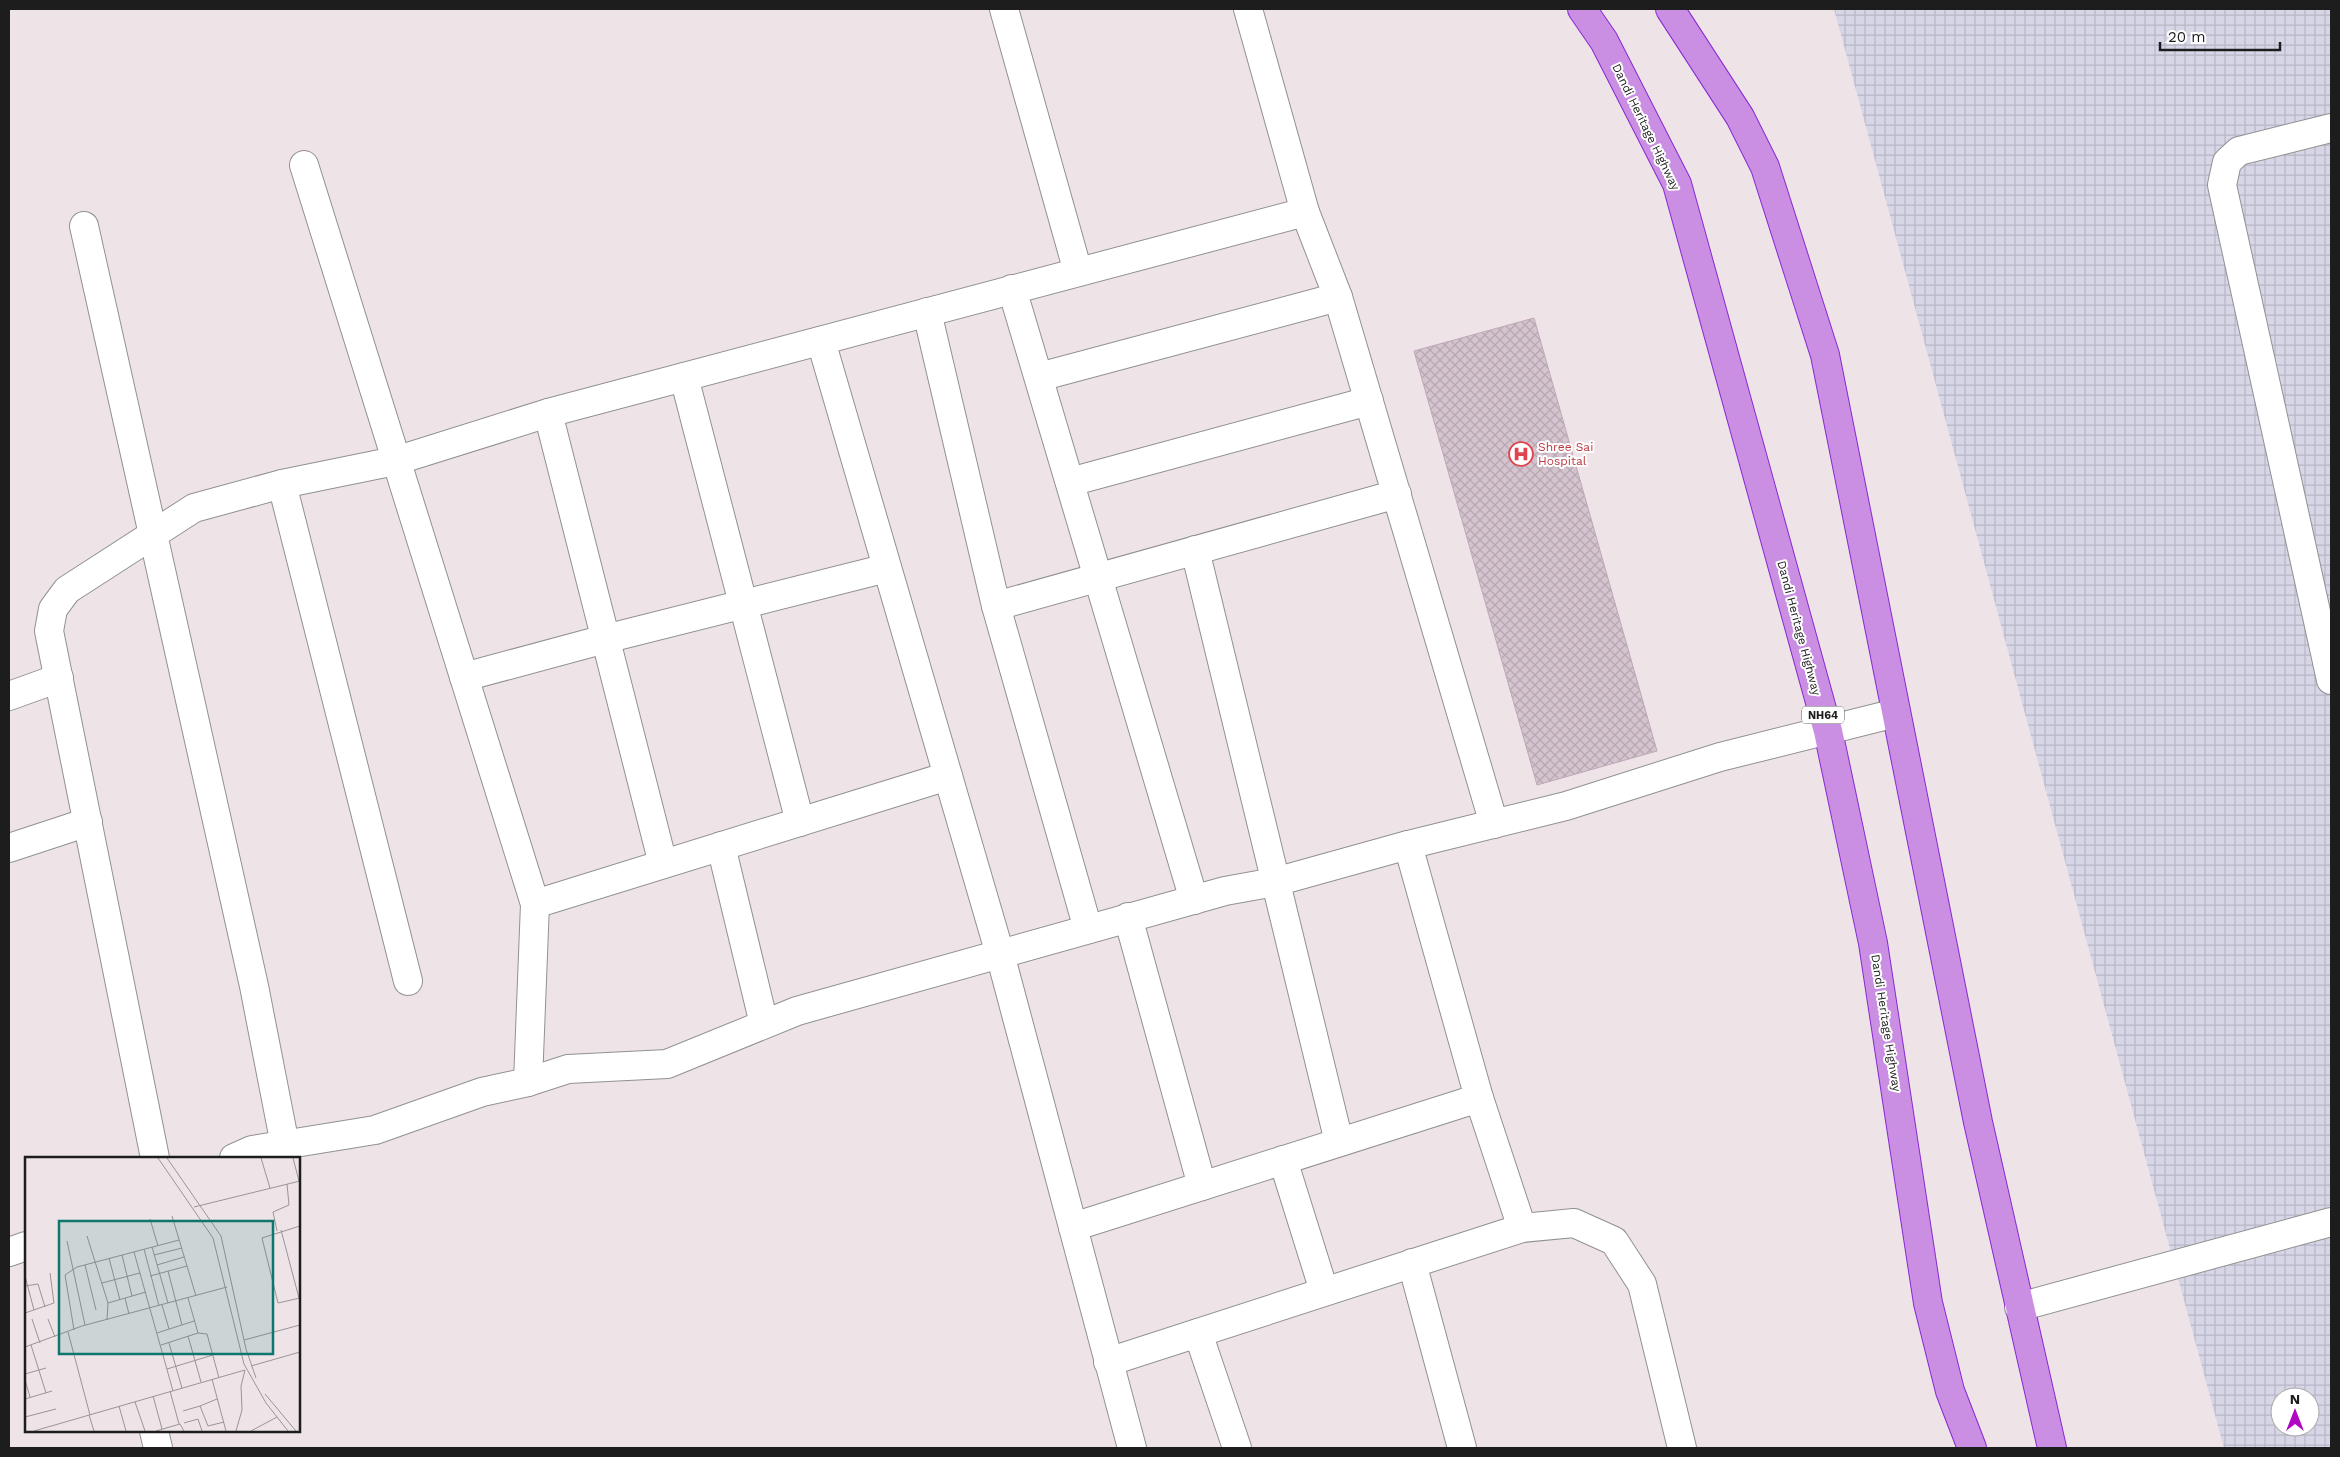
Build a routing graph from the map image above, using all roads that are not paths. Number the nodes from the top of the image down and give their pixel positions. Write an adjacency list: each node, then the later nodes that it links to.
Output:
1 (1004, 9): 9 (street)
2 (1248, 9): 7 (street)
3 (1582, 9): 34 (highway, Dandi Heritage Highway / NH64)
4 (1670, 9): 33 (highway)
5 (2331, 128): 31 (street)
6 (304, 165): 18 (street)
7 (1305, 212): 9 (street); 11 (street)
8 (84, 226): 22 (street)
9 (1078, 272): 10 (street)
10 (1012, 289): 12 (street); 15 (street)
11 (1338, 297): 15 (street); 16 (street)
12 (927, 312): 13 (street); 27 (street)
13 (821, 341): 14 (street); 24 (street)
14 (684, 377): 17 (street); 26 (street)
15 (1038, 377): 19 (street)
16 (1370, 401): 19 (street); 21 (street)
17 (548, 413): 18 (street); 28 (street)
18 (395, 461): 20 (street); 29 (street)
19 (1070, 482): 25 (street)
20 (282, 484): 22 (street); 49 (street)
21 (1397, 494): 23 (street); 38 (street)
22 (154, 532): 30 (street); 54 (street)
23 (1195, 550): 25 (street); 43 (street)
24 (887, 568): 26 (street); 35 (street)
25 (1098, 578): 27 (street); 44 (street)
26 (743, 606): 28 (street); 37 (street)
27 (996, 606): 47 (street)
28 (605, 639): 29 (street); 42 (street)
29 (464, 677): 45 (street)
30 (59, 678): 32 (street); 36 (street)
31 (2331, 680)
32 (9, 696)
33 (1896, 713): 34 (street); 66 (highway)
34 (1828, 730): 38 (street); 75 (highway, Dandi Heritage Highway / NH64)
35 (948, 776): 37 (street); 48 (street)
36 (88, 822): 41 (street); 55 (street)
37 (800, 822): 40 (street)
38 (1494, 824): 39 (street)
39 (1408, 845): 43 (street); 52 (street)
40 (721, 846): 42 (street); 50 (street)
41 (9, 848)
42 (663, 864): 45 (street)
43 (1274, 882): 44 (street); 53 (street)
44 (1194, 900): 46 (street)
45 (535, 904): 51 (street)
46 (1128, 918): 47 (street); 58 (street)
47 (1088, 930): 48 (street)
48 (1000, 954): 50 (street); 60 (street)
49 (408, 981)
50 (764, 1024): 51 (street)
51 (528, 1082): 54 (street)
52 (1479, 1098): 53 (street); 61 (street)
53 (1340, 1142): 57 (street)
54 (286, 1145): 56 (street)
55 (155, 1157)
56 (236, 1157)
57 (1283, 1160): 58 (street); 65 (street)
58 (1202, 1186): 60 (street)
59 (2331, 1222): 66 (street)
60 (1073, 1227): 68 (street)
61 (1522, 1228): 64 (street); 74 (street)
62 (25, 1246): 63 (street)
63 (9, 1252)
64 (1412, 1263): 65 (street); 73 (street)
65 (1324, 1291): 67 (street)
66 (2019, 1307): 76 (highway)
67 (1198, 1333): 68 (street); 72 (street)
68 (1108, 1362): 71 (street)
69 (154, 1432): 70 (street)
70 (158, 1448)
71 (1132, 1448)
72 (1237, 1448)
73 (1462, 1448)
74 (1682, 1448)
75 (1972, 1448)
76 (2052, 1448)

